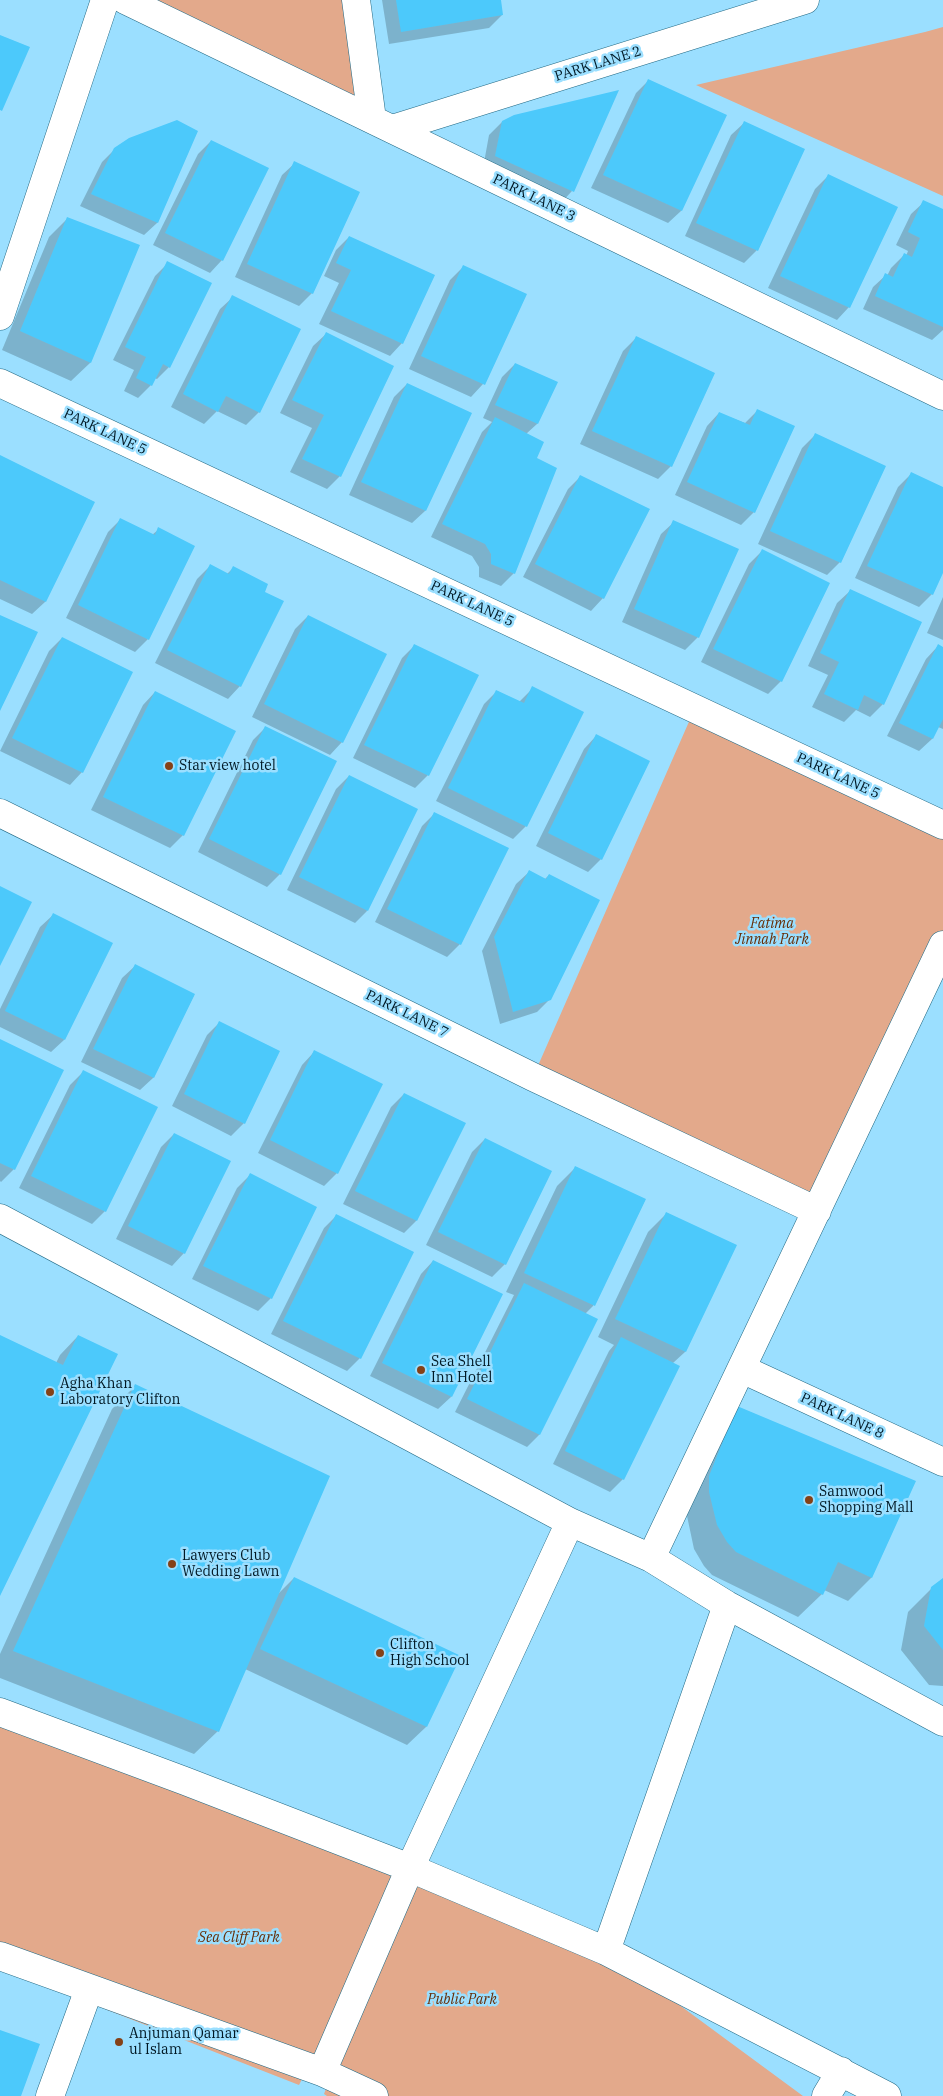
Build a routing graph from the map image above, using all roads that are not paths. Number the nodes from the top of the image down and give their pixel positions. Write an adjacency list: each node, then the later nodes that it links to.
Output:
1 (105, 0): 6 (street)
2 (125, 0): 5 (street, PARK LANE 3)
3 (356, 0): 5 (street)
4 (805, 0): 5 (street, PARK LANE 2)
5 (382, 124): 8 (street, PARK LANE 3)
6 (0, 316)
7 (0, 383): 10 (street, PARK LANE 5)
8 (943, 396)
9 (0, 813): 12 (street, PARK LANE 7)
10 (943, 825)
11 (943, 945): 12 (street)
12 (817, 1211): 14 (street)
13 (0, 1218): 16 (street)
14 (742, 1369): 15 (street, PARK LANE 8); 17 (street)
15 (943, 1462)
16 (570, 1522): 17 (street); 21 (street)
17 (651, 1558): 18 (street)
18 (727, 1605): 20 (street); 22 (street)
19 (0, 1712): 21 (street)
20 (943, 1722)
21 (410, 1868): 22 (street); 25 (street)
22 (606, 1951): 26 (street)
23 (0, 1956): 24 (street)
24 (89, 1989): 25 (street); 27 (street)
25 (322, 2072): 28 (street)
26 (841, 2072): 29 (street); 30 (street)
27 (50, 2096)
28 (374, 2096)
29 (826, 2096)
30 (887, 2096)

